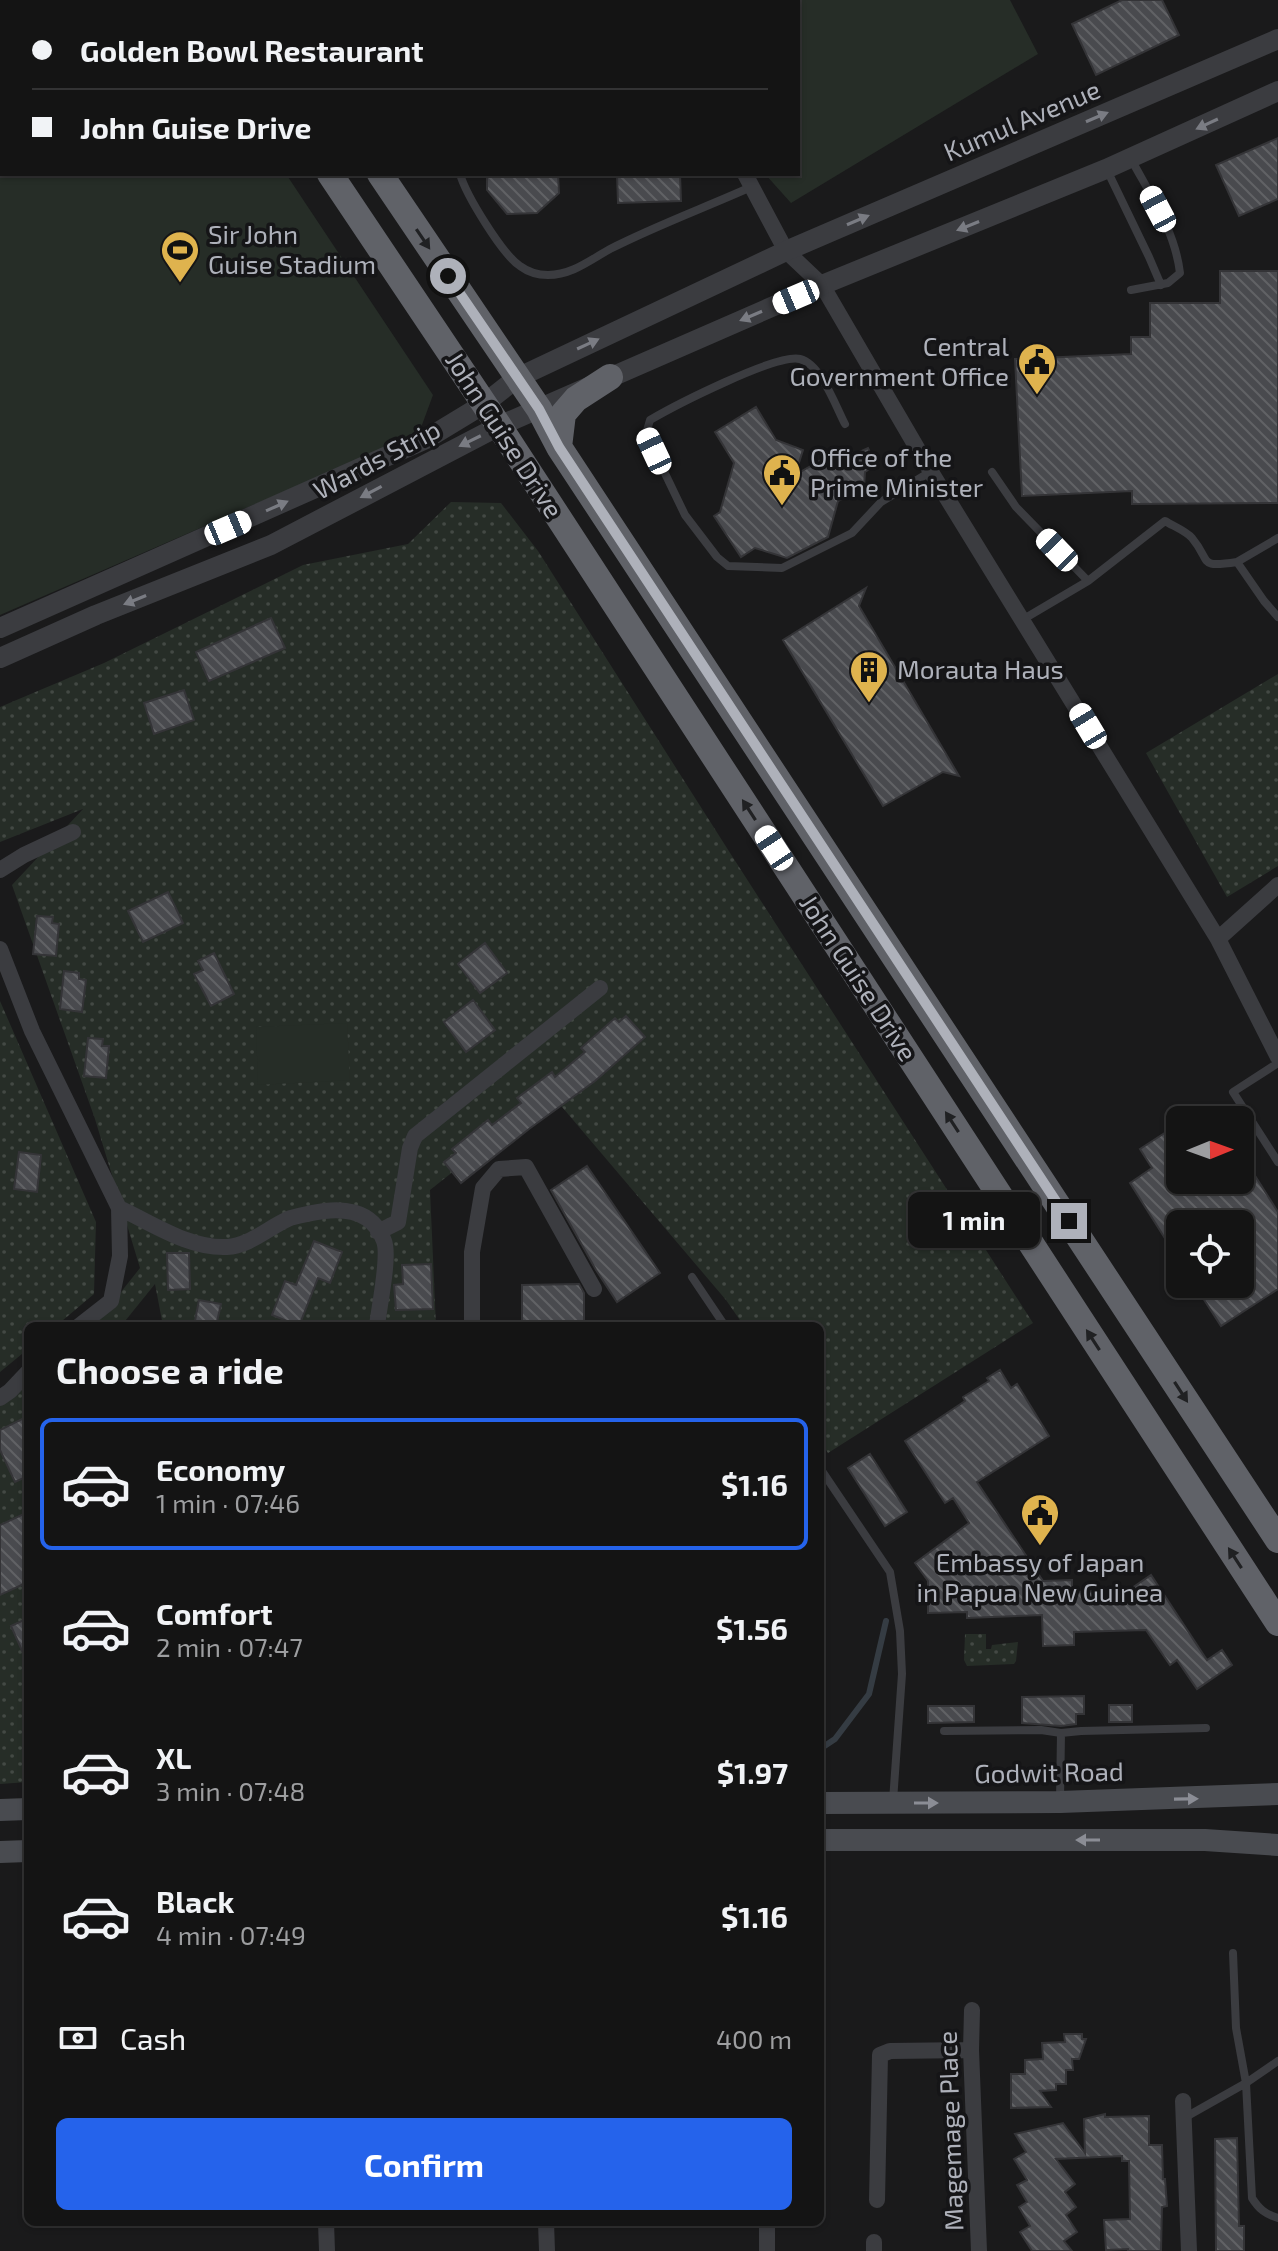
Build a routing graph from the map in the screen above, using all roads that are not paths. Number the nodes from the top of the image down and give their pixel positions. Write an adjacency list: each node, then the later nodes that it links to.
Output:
1 (1278, 39): 9 (street, Kumul Avenue, one-way to 1)
2 (1278, 91): 3 (street, one-way to 3)
3 (1131, 159): 4 (street); 11 (lane)
4 (1106, 169): 10 (street, one-way to 10); 11 (lane)
5 (331, 176): 15 (highway, John Guise Drive)
6 (381, 176): 14 (highway, John Guise Drive, one-way to 14)
7 (461, 176): 8 (lane)
8 (748, 180): 9 (street)
9 (786, 251): 10 (street); 14 (street, Wards Strip, one-way to 9)
10 (822, 285): 13 (street, Wards Strip, one-way to 13); 20 (street)
11 (1161, 285): 12 (lane)
12 (1131, 290)
13 (610, 377): 16 (street, Wards Strip); 19 (highway)
14 (517, 378): 15 (street, Wards Strip); 16 (highway, John Guise Drive)
15 (484, 404): 18 (highway, John Guise Drive); 27 (street, Wards Strip, one-way to 15)
16 (539, 409): 18 (street, Wards Strip); 19 (highway, John Guise Drive)
17 (845, 424): 20 (lane)
18 (499, 426): 28 (street, Wards Strip, one-way to 28); 49 (highway, John Guise Drive, one-way to 18)
19 (559, 447): 48 (highway, John Guise Drive, one-way to 48)
20 (931, 472): 26 (street)
21 (992, 472): 24 (lane)
22 (1278, 538): 23 (lane)
23 (1237, 562): 24 (lane); 25 (lane)
24 (1088, 581): 26 (lane)
25 (1278, 617)
26 (1022, 620): 32 (street)
27 (0, 628)
28 (0, 658)
29 (73, 832): 30 (street)
30 (0, 870)
31 (1278, 885): 32 (street)
32 (1218, 939): 35 (street)
33 (0, 949): 37 (street)
34 (600, 988): 38 (street)
35 (1278, 1060): 36 (lane)
36 (1278, 1162)
37 (119, 1208): 38 (street); 41 (street)
38 (378, 1232): 42 (street)
39 (692, 1277): 44 (lane)
40 (594, 1289): 43 (street)
41 (84, 1322)
42 (378, 1322)
43 (472, 1322)
44 (722, 1322)
45 (24, 1376): 46 (street)
46 (0, 1398)
47 (824, 1474): 56 (lane)
48 (1278, 1540)
49 (1278, 1623)
50 (1206, 1728): 52 (lane)
51 (944, 1731): 52 (lane)
52 (1061, 1733): 54 (lane)
53 (1278, 1794): 54 (main road, Godwit Road, one-way to 53)
54 (1060, 1802): 56 (main road, Godwit Road, one-way to 54)
55 (824, 1803): 56 (main road, Godwit Road)
56 (893, 1803)
57 (24, 1809): 58 (main road)
58 (0, 1810)
59 (824, 1840): 60 (main road, one-way to 59)
60 (1278, 1845)
61 (24, 1851): 62 (main road)
62 (0, 1852)
63 (1233, 1953): 67 (lane)
64 (972, 2010): 65 (street, Magemage Place)
65 (971, 2050): 70 (street); 78 (street, Magemage Place)
66 (1278, 2061): 67 (lane)
67 (1246, 2083): 69 (lane); 71 (lane)
68 (1183, 2101): 69 (street)
69 (1183, 2118): 79 (street)
70 (877, 2200)
71 (1278, 2218)
72 (326, 2226): 75 (street)
73 (546, 2226): 76 (street)
74 (767, 2226): 77 (street)
75 (327, 2251)
76 (547, 2251)
77 (767, 2251)
78 (979, 2251)
79 (1189, 2251)

